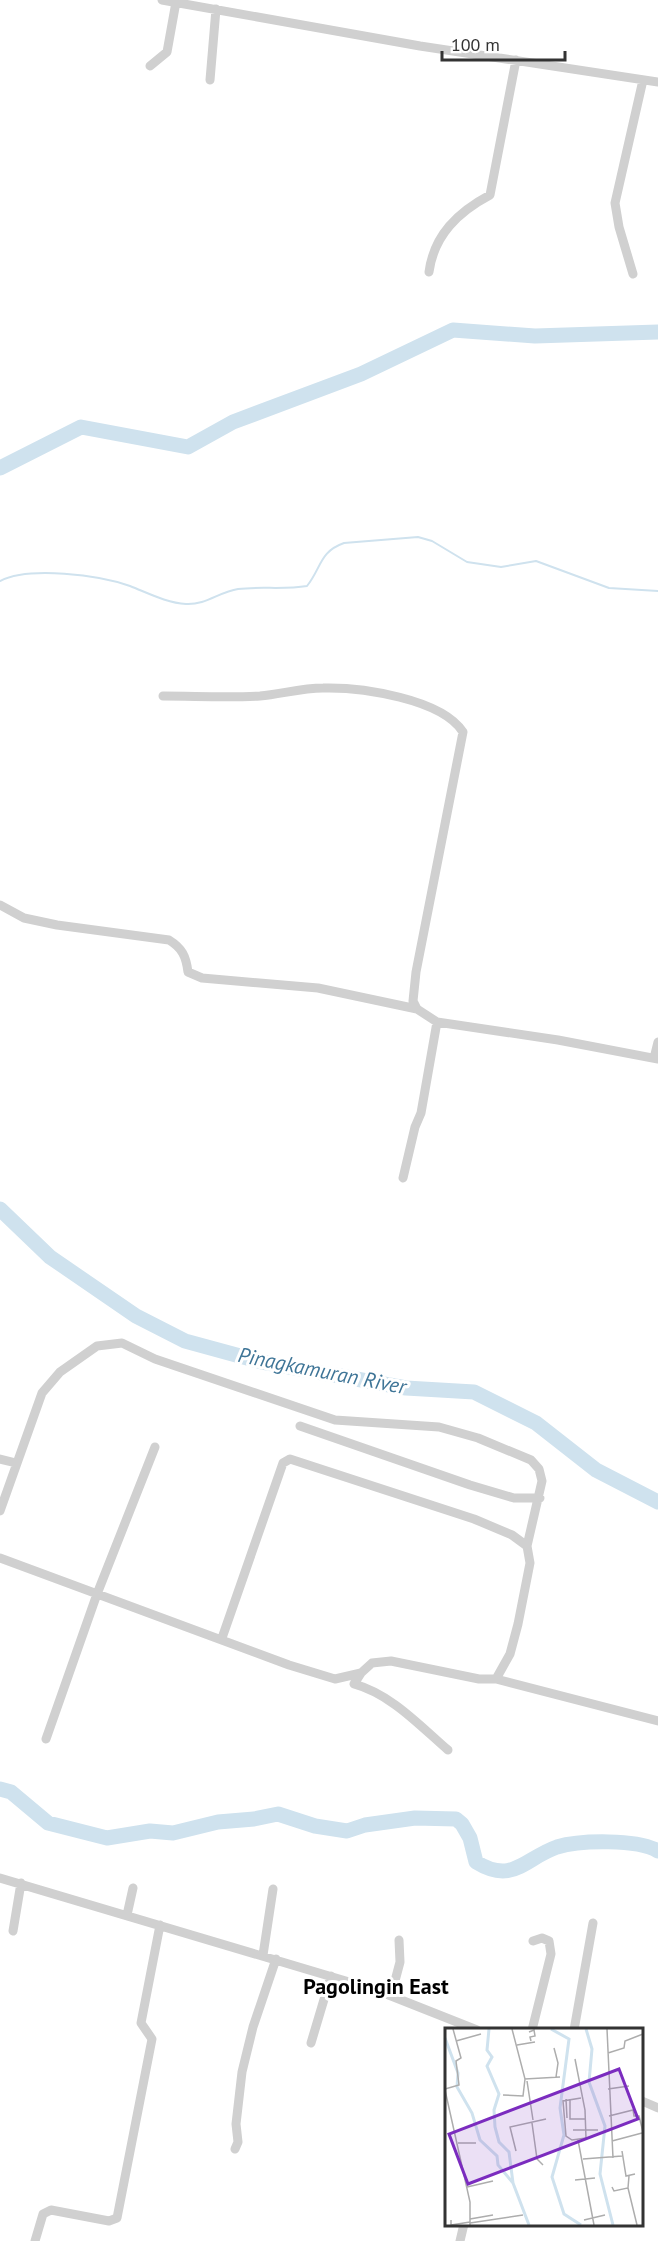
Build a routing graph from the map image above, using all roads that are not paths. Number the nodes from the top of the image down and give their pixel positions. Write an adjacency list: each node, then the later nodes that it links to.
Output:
1 (162, 0): 2 (street)
2 (176, 2): 3 (street); 5 (street)
3 (216, 9): 4 (street); 6 (street)
4 (516, 60): 7 (street); 9 (street)
5 (150, 66)
6 (210, 80)
7 (643, 80): 8 (street); 10 (street)
8 (658, 82)
9 (429, 272)
10 (633, 274)
11 (163, 696): 13 (street)
12 (0, 906): 13 (street)
13 (417, 1009): 14 (street)
14 (437, 1022): 16 (street); 17 (street)
15 (658, 1042): 16 (street)
16 (656, 1059)
17 (403, 1178)
18 (300, 1425): 22 (street)
19 (155, 1447): 26 (street)
20 (0, 1459): 21 (street)
21 (16, 1463): 22 (street); 23 (street)
22 (540, 1498): 24 (street)
23 (0, 1511)
24 (527, 1546): 27 (street); 29 (street)
25 (0, 1558): 26 (street)
26 (97, 1594): 27 (street); 31 (street)
27 (222, 1638): 28 (street)
28 (361, 1673): 29 (street); 32 (street)
29 (496, 1679): 30 (street)
30 (658, 1721)
31 (46, 1739)
32 (448, 1750)
33 (0, 1878): 34 (street)
34 (21, 1883): 37 (street); 40 (street)
35 (134, 1888): 37 (street)
36 (273, 1889): 43 (street)
37 (127, 1915): 39 (street)
38 (593, 1923): 49 (street)
39 (160, 1925): 43 (street); 55 (street)
40 (13, 1931)
41 (399, 1940): 46 (street)
42 (533, 1941): 48 (street)
43 (263, 1955): 44 (street)
44 (276, 1959): 45 (street); 53 (street)
45 (331, 1976): 46 (street); 50 (street)
46 (391, 1996): 47 (street)
47 (470, 2028)
48 (532, 2028)
49 (574, 2028)
50 (311, 2043)
51 (643, 2101): 52 (street)
52 (658, 2108)
53 (235, 2149)
54 (464, 2226): 56 (street)
55 (35, 2241)
56 (460, 2241)

